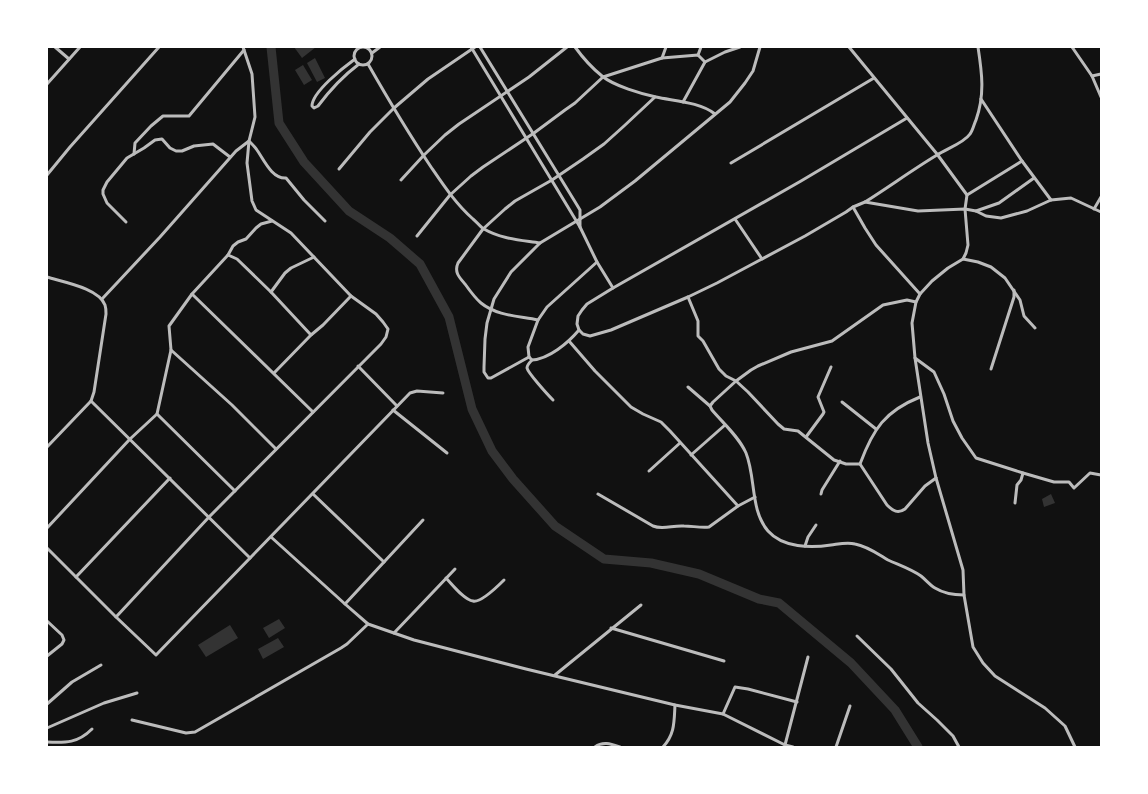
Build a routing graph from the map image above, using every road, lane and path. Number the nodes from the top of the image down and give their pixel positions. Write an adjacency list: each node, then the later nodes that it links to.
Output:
1 (55, 47): 22 (street)
2 (80, 47): 22 (street)
3 (159, 47): 51 (street)
4 (380, 47): 19 (street)
5 (480, 47): 32 (street)
6 (567, 47): 32 (street)
7 (575, 47): 29 (street)
8 (666, 47): 21 (street)
9 (701, 47): 20 (street)
10 (740, 47): 24 (street)
11 (760, 47): 39 (street)
12 (849, 47): 30 (street)
13 (978, 47): 36 (street)
14 (1072, 47): 28 (street)
15 (360, 48): 16 (street); 23 (street)
16 (369, 48): 19 (street)
17 (473, 48): 33 (street); 38 (street)
18 (244, 49): 43 (street); 44 (street)
19 (372, 53): 26 (street)
20 (698, 55): 21 (street); 24 (street)
21 (662, 58): 29 (street)
22 (69, 59): 31 (street)
23 (355, 59): 25 (street); 25 (street)
24 (706, 62): 37 (street)
25 (359, 64): 26 (street)
26 (368, 64): 38 (street)
27 (1101, 74): 28 (street)
28 (1092, 76): 35 (street)
29 (603, 77): 34 (street); 41 (street)
30 (874, 78): 40 (street); 49 (street)
31 (47, 84)
32 (507, 92): 33 (street); 41 (street)
33 (501, 96): 42 (street); 46 (street)
34 (655, 97): 37 (street); 52 (street)
35 (1101, 97)
36 (981, 99): 45 (street); 48 (street)
37 (683, 102): 39 (street)
38 (394, 108): 46 (street); 50 (street)
39 (715, 114): 66 (street)
40 (907, 118): 45 (street); 67 (street)
41 (534, 133): 42 (street); 52 (street)
42 (526, 137): 55 (street); 57 (street)
43 (249, 141): 47 (street); 68 (street); 69 (street)
44 (134, 154): 47 (street); 71 (street)
45 (937, 154): 56 (street); 60 (street)
46 (424, 155): 54 (street); 57 (street)
47 (230, 157): 89 (street)
48 (1022, 161): 53 (street); 56 (street)
49 (731, 163)
50 (339, 169)
51 (47, 175)
52 (559, 175): 55 (street); 66 (street)
53 (1034, 178): 59 (street); 64 (street)
54 (401, 180)
55 (552, 180): 70 (street); 73 (street)
56 (967, 194): 62 (street)
57 (450, 195): 73 (street); 74 (street)
58 (1101, 197): 63 (street)
59 (1051, 200): 63 (street); 64 (street)
60 (865, 202): 61 (street); 62 (street)
61 (853, 206): 78 (street); 86 (street)
62 (965, 209): 64 (street); 79 (street)
63 (1094, 209): 65 (street)
64 (976, 211)
65 (1101, 212)
66 (581, 219): 70 (street); 72 (street)
67 (735, 219): 78 (street); 82 (street)
68 (272, 221): 76 (street); 77 (street)
69 (325, 221)
70 (576, 221): 72 (street); 75 (street)
71 (126, 222)
72 (580, 227): 80 (street)
73 (484, 229): 75 (street); 91 (street)
74 (417, 236)
75 (540, 243): 91 (street)
76 (228, 255): 84 (street); 85 (street)
77 (314, 257): 84 (street); 87 (street)
78 (762, 259): 88 (street)
79 (963, 259): 83 (street); 86 (street)
80 (597, 262): 82 (street); 92 (street)
81 (47, 277): 89 (street)
82 (613, 288): 94 (street)
83 (1014, 290): 93 (street); 103 (street)
84 (271, 292): 95 (street)
85 (192, 294): 97 (street); 104 (street)
86 (920, 294): 90 (street)
87 (351, 296): 95 (street); 101 (street)
88 (688, 297): 94 (street); 105 (street)
89 (102, 299): 110 (street)
90 (916, 302): 99 (street); 105 (street)
91 (490, 309): 92 (street); 98 (street)
92 (538, 320): 98 (street)
93 (1035, 328)
94 (579, 330): 96 (street)
95 (311, 335): 104 (street)
96 (569, 341): 100 (street); 121 (street)
97 (171, 350): 116 (street); 123 (street)
98 (529, 357): 100 (street)
99 (915, 358): 108 (street); 129 (street)
100 (532, 360): 109 (street)
101 (358, 366): 112 (street); 115 (street)
102 (831, 367): 119 (street)
103 (991, 369)
104 (274, 373): 115 (street)
105 (736, 381): 113 (street); 119 (street)
106 (688, 387): 113 (street)
107 (443, 393): 112 (street)
108 (920, 397): 118 (street); 132 (street)
109 (553, 400)
110 (91, 401): 120 (street); 122 (street)
111 (842, 402): 118 (street)
112 (397, 406): 114 (street)
113 (710, 406): 117 (street)
114 (393, 410): 124 (street); 134 (street)
115 (314, 412): 123 (street)
116 (156, 414): 120 (street); 133 (street)
117 (725, 425): 125 (street); 137 (street)
118 (876, 429): 127 (street)
119 (806, 437): 126 (street)
120 (130, 439): 131 (street); 143 (street)
121 (680, 443): 125 (street); 128 (street)
122 (47, 447)
123 (276, 449): 133 (street)
124 (447, 453)
125 (691, 455): 139 (street)
126 (840, 462): 127 (street); 136 (street)
127 (860, 464): 132 (street)
128 (649, 471)
129 (1023, 473): 130 (street); 138 (street)
130 (1101, 475)
131 (170, 478): 140 (street); 150 (street)
132 (936, 478): 153 (street)
133 (235, 491): 140 (street)
134 (313, 494): 144 (street); 148 (street)
135 (598, 494): 139 (street)
136 (821, 494)
137 (755, 497): 139 (street); 145 (street)
138 (1015, 503)
139 (738, 506)
140 (209, 517): 147 (street); 156 (street)
141 (423, 520): 148 (street)
142 (816, 524): 145 (street)
143 (47, 528)
144 (270, 538): 147 (street); 154 (street)
145 (805, 546): 153 (street)
146 (47, 548): 150 (street)
147 (250, 558): 156 (street)
148 (384, 562): 154 (street)
149 (455, 569): 151 (street)
150 (76, 577): 156 (street)
151 (446, 578): 152 (street); 160 (street)
152 (504, 580)
153 (964, 595): 184 (street)
154 (345, 604): 158 (street)
155 (641, 605): 159 (street)
156 (116, 617)
157 (47, 621): 162 (street)
158 (368, 624): 160 (street); 173 (street)
159 (611, 628): 164 (street); 166 (street)
160 (394, 633): 166 (street)
161 (856, 636): 183 (street)
162 (47, 656)
163 (808, 657): 168 (street)
164 (724, 661)
165 (101, 665): 169 (street)
166 (554, 675): 170 (street)
167 (137, 693): 174 (street)
168 (797, 702): 172 (street); 177 (street)
169 (47, 704)
170 (676, 705): 172 (street); 180 (street)
171 (850, 706): 182 (street)
172 (723, 714): 177 (street)
173 (132, 720)
174 (47, 728)
175 (92, 729): 176 (street)
176 (47, 742)
177 (785, 745): 181 (street)
178 (595, 747): 179 (street)
179 (620, 747)
180 (663, 747)
181 (793, 747)
182 (836, 747)
183 (959, 747)
184 (1075, 747)

